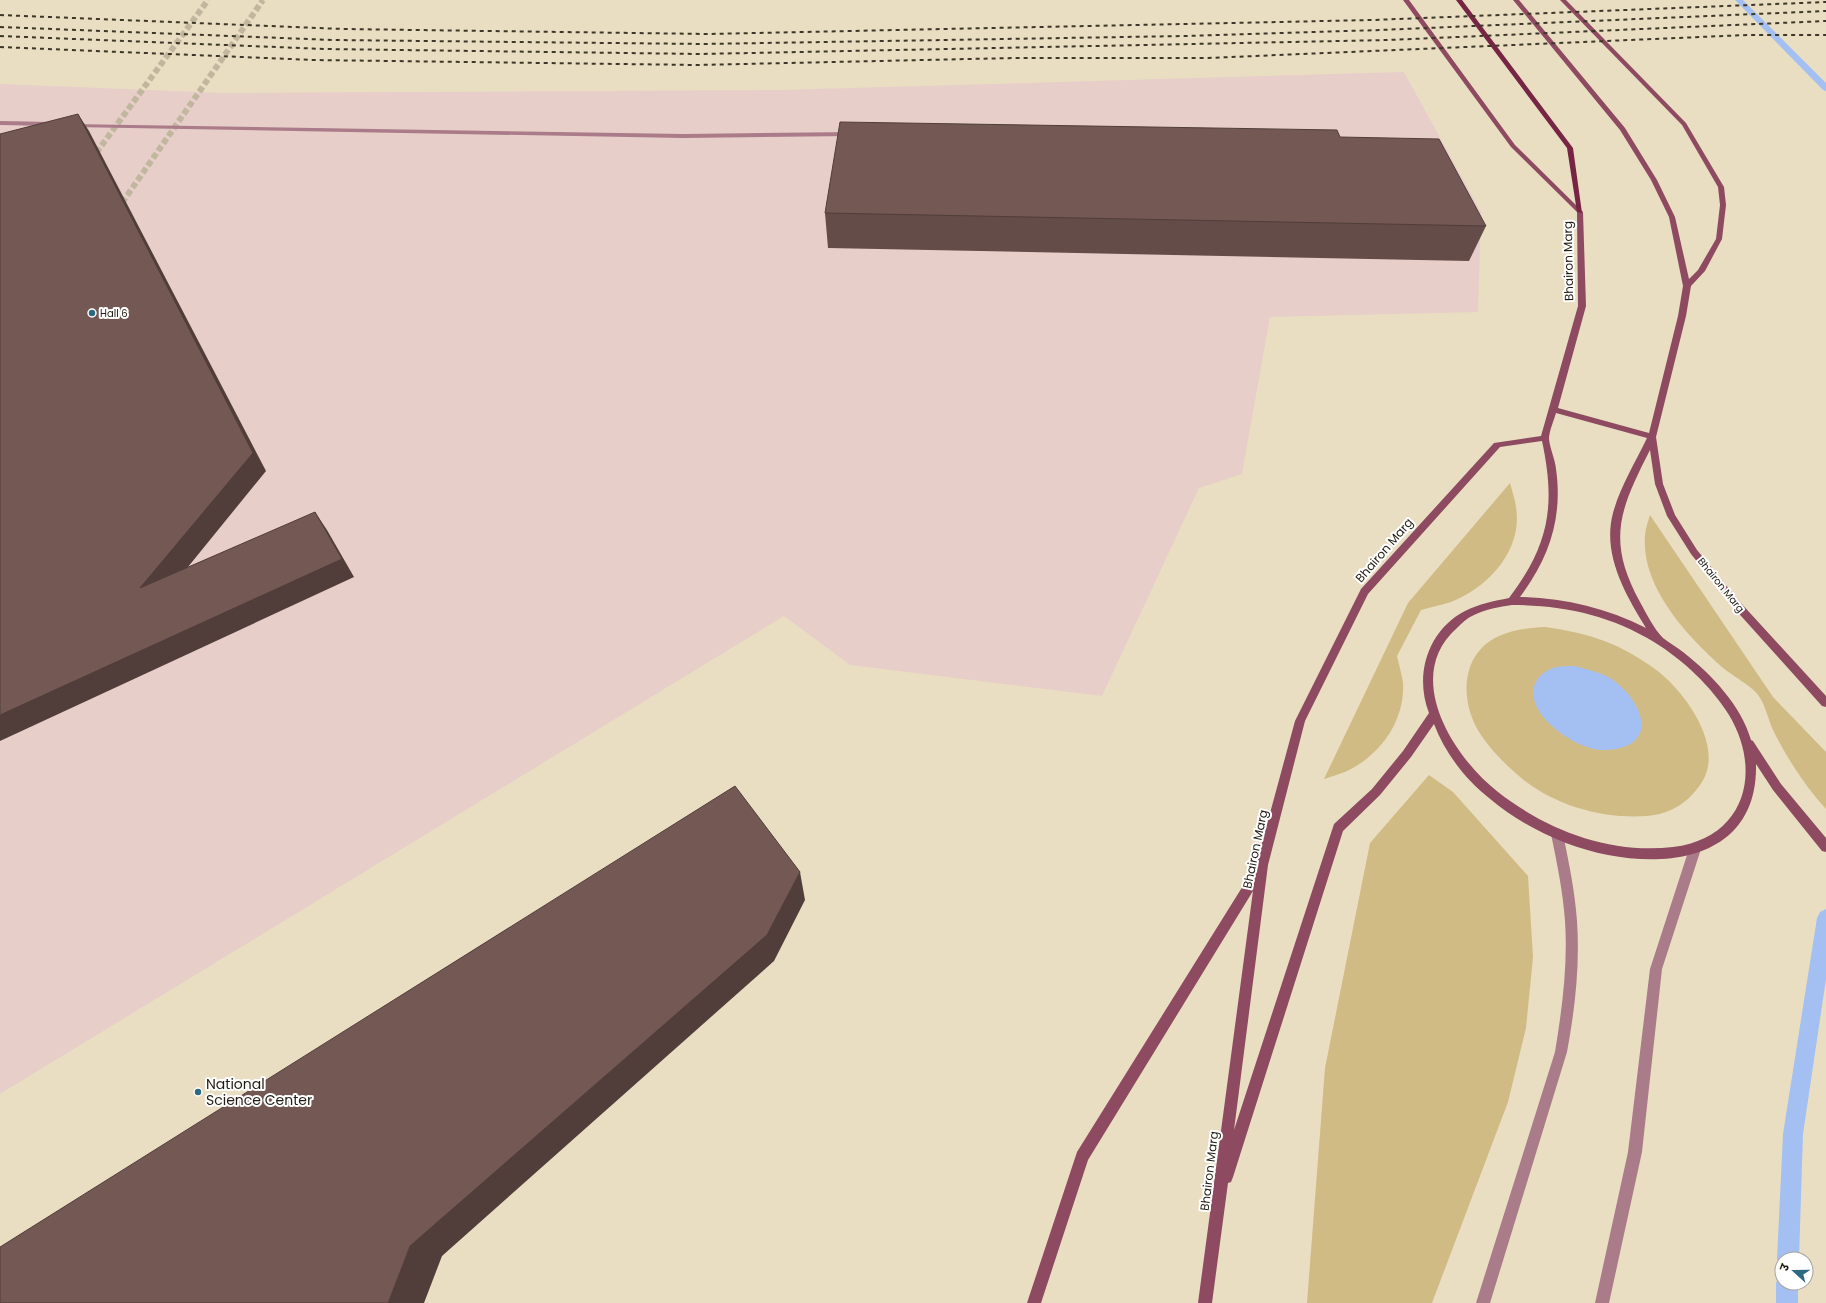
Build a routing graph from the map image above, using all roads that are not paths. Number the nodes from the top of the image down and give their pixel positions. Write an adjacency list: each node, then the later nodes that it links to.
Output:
1 (1406, 0): 9 (main road, Bhairon Marg)
2 (1459, 0): 9 (main road)
3 (1516, 0): 10 (main road, Bhairon Marg)
4 (1563, 0): 10 (main road)
5 (0, 123): 6 (lane)
6 (56, 124)
7 (64, 124): 8 (lane)
8 (862, 134)
9 (1580, 212): 11 (main road, Bhairon Marg)
10 (1687, 286): 12 (main road, Bhairon Marg)
11 (1552, 409): 12 (main road); 13 (main road, Bhairon Marg)
12 (1652, 437): 15 (main road); 16 (main road, Bhairon Marg)
13 (1545, 438): 14 (main road); 22 (main road, Bhairon Marg)
14 (1512, 601): 15 (main road); 17 (main road)
15 (1659, 641): 18 (main road)
16 (1826, 703)
17 (1434, 715): 19 (main road); 23 (main road)
18 (1746, 739): 20 (main road); 21 (main road)
19 (1557, 834): 21 (main road); 26 (lane)
20 (1826, 847)
21 (1694, 849): 27 (lane)
22 (1262, 865): 23 (main road, Bhairon Marg); 24 (main road)
23 (1218, 1202): 25 (main road, Bhairon Marg)
24 (1034, 1303)
25 (1205, 1303)
26 (1483, 1303)
27 (1602, 1303)

